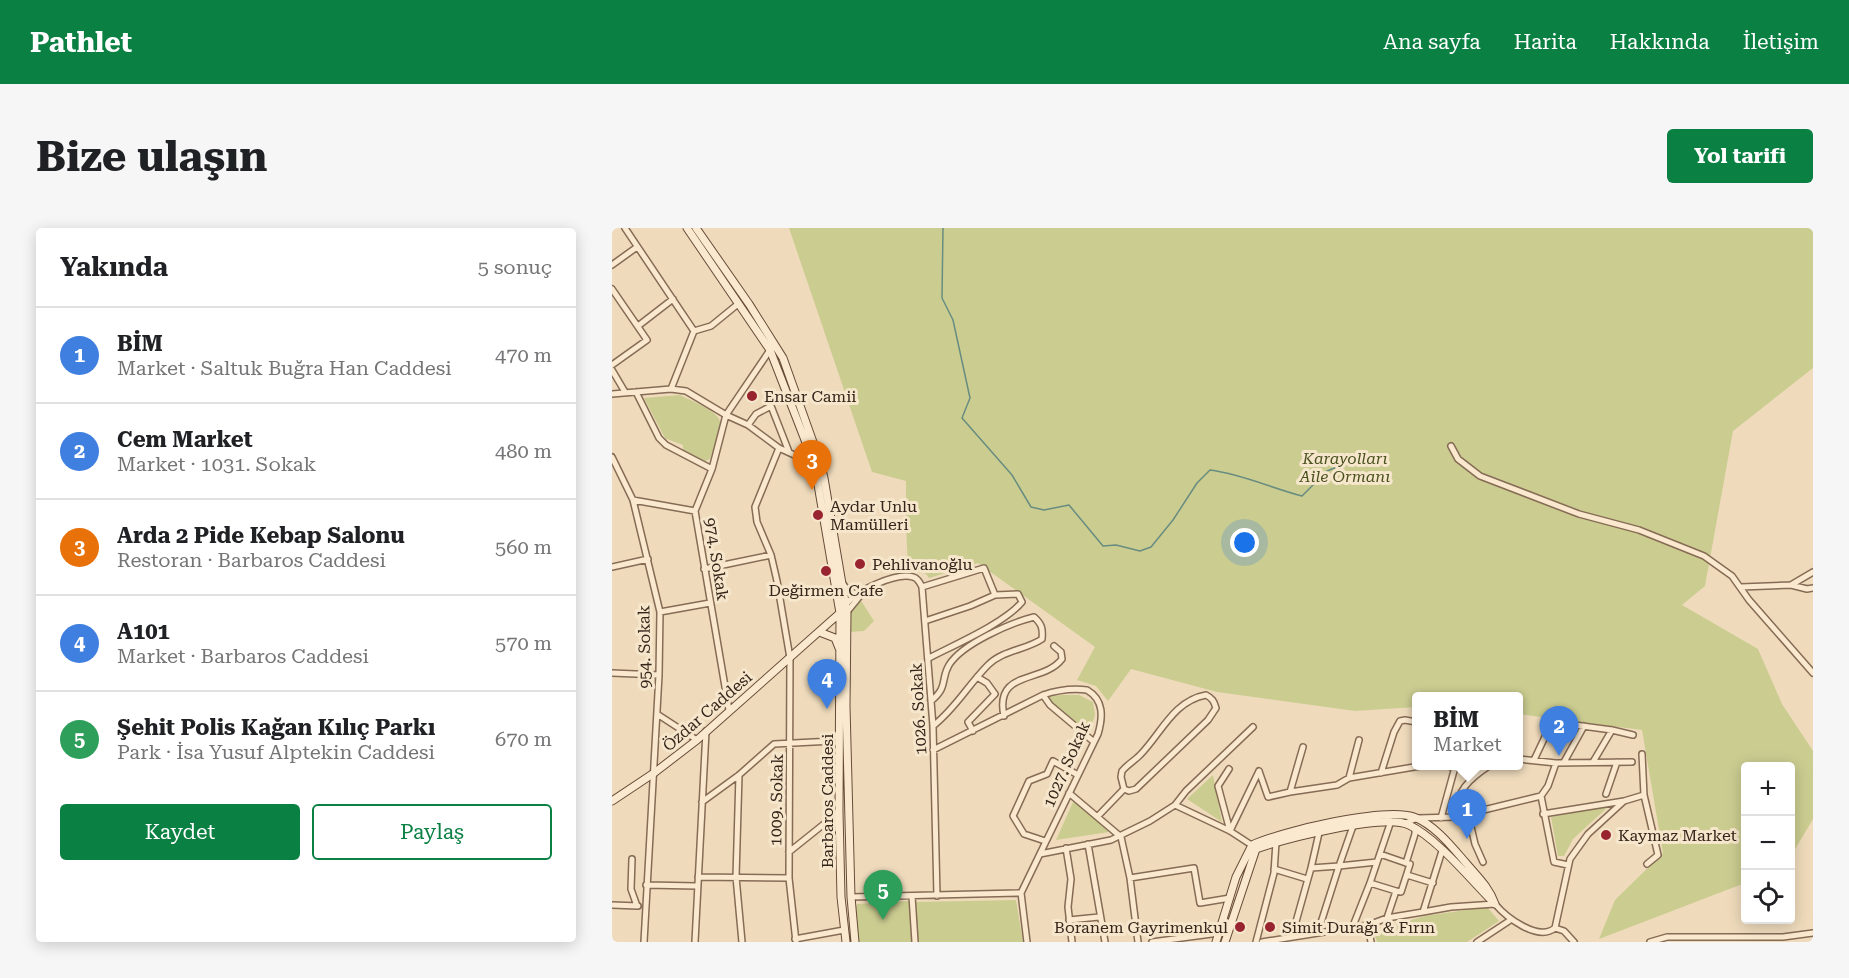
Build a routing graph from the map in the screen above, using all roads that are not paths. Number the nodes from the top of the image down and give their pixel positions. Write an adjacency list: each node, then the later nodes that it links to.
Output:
1 (625, 228): 4 (street)
2 (687, 228): 8 (main road, Barbaros Caddesi)
3 (696, 228): 23 (main road, Barbaros Caddesi)
4 (637, 248): 5 (street); 7 (street)
5 (612, 265)
6 (612, 289): 9 (street)
7 (673, 299): 9 (street); 10 (street)
8 (738, 304): 10 (street); 11 (main road, Barbaros Caddesi)
9 (638, 326): 12 (street)
10 (694, 331): 13 (street)
11 (770, 350): 17 (street, 974. Sokak); 23 (main road, Barbaros Caddesi)
12 (612, 368): 14 (street)
13 (672, 389): 15 (street); 17 (street)
14 (625, 392): 15 (street); 16 (street)
15 (636, 392): 24 (street)
16 (612, 394)
17 (726, 415): 18 (street); 24 (street, 974. Sokak)
18 (748, 425): 20 (street); 21 (street)
19 (1451, 446): 35 (street)
20 (779, 448): 21 (street); 27 (street, 1009. Sokak)
21 (789, 452): 23 (street)
22 (612, 457): 25 (street, 954. Sokak)
23 (816, 458): 32 (main road, Barbaros Caddesi); 43 (main road, Barbaros Caddesi)
24 (712, 469): 26 (street, 974. Sokak)
25 (633, 500): 26 (street); 28 (street, 954. Sokak)
26 (695, 511): 30 (street, 974. Sokak)
27 (771, 555): 30 (street); 48 (street, 1009. Sokak)
28 (648, 559): 29 (street); 42 (street, 954. Sokak)
29 (612, 567)
30 (704, 569): 41 (street, 974. Sokak)
31 (1813, 572): 33 (street)
32 (842, 583): 38 (street); 43 (main road, Barbaros Caddesi)
33 (1791, 585): 35 (street); 36 (street)
34 (922, 587): 37 (street); 40 (street); 44 (street, 1026. Sokak)
35 (1741, 587): 51 (street)
36 (1810, 589): 39 (street)
37 (864, 591): 38 (street); 43 (street)
38 (858, 594): 43 (street)
39 (1813, 594)
40 (995, 595): 44 (street); 49 (street)
41 (710, 603): 42 (street); 56 (street, 974. Sokak)
42 (660, 612): 52 (street, 954. Sokak)
43 (843, 613): 45 (main road, Özdar Caddesi); 47 (main road, Barbaros Caddesi); 147 (main road, Barbaros Caddesi)
44 (925, 621): 49 (street, 1026. Sokak)
45 (819, 634): 47 (main road); 48 (main road, Özdar Caddesi)
46 (1054, 646): 58 (street)
47 (840, 651): 101 (main road, Barbaros Caddesi)
48 (790, 658): 56 (main road, Özdar Caddesi); 70 (street, 1009. Sokak)
49 (929, 658): 55 (street, 1026. Sokak)
50 (612, 673): 52 (street)
51 (1812, 673)
52 (659, 675): 57 (street, 954. Sokak)
53 (977, 677): 55 (street); 60 (street); 65 (street)
54 (1043, 695): 58 (street, 1027. Sokak); 71 (street); 71 (street, 1027. Sokak)
55 (931, 701): 60 (street, 1026. Sokak)
56 (729, 710): 64 (main road, Özdar Caddesi)
57 (657, 714): 67 (street); 86 (street, 954. Sokak)
58 (1004, 716): 65 (street, 1027. Sokak)
59 (1412, 721): 87 (street)
60 (933, 726): 73 (street, 1026. Sokak)
61 (1584, 726): 63 (street); 76 (street); 77 (street)
62 (1253, 727): 100 (street)
63 (1612, 730): 66 (street); 78 (street)
64 (706, 731): 67 (main road, Özdar Caddesi); 99 (street)
65 (973, 731): 73 (street, 1027. Sokak)
66 (1633, 735)
67 (697, 740): 86 (main road, Özdar Caddesi)
68 (1359, 740): 90 (street)
69 (833, 741): 70 (street)
70 (790, 742): 88 (street); 121 (street, 1009. Sokak)
71 (1094, 742): 89 (street, 1027. Sokak)
72 (1303, 747): 92 (street)
73 (933, 750): 146 (street, 1026. Sokak)
74 (1642, 754): 95 (street)
75 (1523, 759): 76 (street)
76 (1534, 760): 81 (street)
77 (1564, 762): 78 (street); 81 (street)
78 (1593, 762): 79 (street)
79 (1617, 762): 80 (street); 94 (street)
80 (1632, 762)
81 (1556, 763): 96 (street)
82 (1412, 767): 87 (street)
83 (1229, 769): 112 (street)
84 (1455, 770): 106 (street)
85 (1482, 770): 105 (street)
86 (654, 773): 97 (main road, Özdar Caddesi); 141 (street, 954. Sokak)
87 (1381, 773): 90 (street)
88 (739, 775): 99 (street); 135 (street)
89 (1078, 775): 93 (street, 1027. Sokak); 115 (street)
90 (1349, 778): 92 (street)
91 (1124, 789): 91 (street); 104 (street)
92 (1290, 792): 112 (street)
93 (1069, 793): 104 (street); 115 (street, 1027. Sokak)
94 (1606, 794)
95 (1644, 795): 98 (street); 128 (street)
96 (1541, 796): 102 (street); 103 (street)
97 (612, 801)
98 (1624, 801): 103 (street); 129 (street)
99 (702, 802): 134 (street)
100 (1175, 805): 112 (street); 114 (street)
101 (839, 812): 121 (street); 161 (main road, Barbaros Caddesi)
102 (1468, 814): 105 (street); 127 (street)
103 (1543, 814): 129 (street)
104 (1098, 816): 114 (street)
105 (1455, 817): 106 (street)
106 (1442, 818): 107 (street)
107 (1418, 819): 109 (street); 118 (main road); 149 (main road)
108 (1391, 821): 109 (main road); 110 (main road); 123 (street)
109 (1406, 823): 111 (main road)
110 (1353, 826): 113 (main road); 130 (street)
111 (1415, 828): 120 (main road); 126 (street)
112 (1230, 831): 118 (street)
113 (1319, 834): 116 (main road); 132 (street)
114 (1121, 837): 117 (street); 137 (street)
115 (1045, 841): 122 (street, 1027. Sokak)
116 (1276, 842): 118 (main road); 131 (street)
117 (1089, 844): 119 (street); 154 (street)
118 (1254, 847): 148 (main road); 181 (main road)
119 (1066, 848): 122 (street); 156 (street)
120 (1442, 851): 140 (street); 149 (main road)
121 (789, 852): 136 (street, 1009. Sokak)
122 (1040, 854): 144 (street, 1027. Sokak)
123 (1380, 854): 125 (street); 126 (street)
124 (632, 859): 151 (street)
125 (1377, 862): 130 (street); 139 (street)
126 (1406, 862): 133 (street)
127 (1483, 862)
128 (1647, 864)
129 (1568, 865): 160 (street)
130 (1339, 867): 132 (street); 162 (street)
131 (1274, 868): 138 (street); 182 (street)
132 (1311, 868): 138 (street)
133 (1407, 875): 140 (street); 143 (street)
134 (698, 877): 135 (street); 142 (street)
135 (736, 877): 136 (street); 171 (street)
136 (789, 878): 166 (street, 1009. Sokak)
137 (1130, 878): 148 (street); 178 (street)
138 (1307, 879): 165 (street)
139 (1370, 883): 143 (street); 159 (street)
140 (1433, 883): 153 (street)
141 (646, 885): 142 (street); 152 (street, 954. Sokak)
142 (697, 886): 170 (street)
143 (1396, 891): 155 (street)
144 (1021, 893): 146 (street); 175 (street)
145 (912, 896): 146 (street); 147 (street); 174 (street)
146 (937, 896)
147 (851, 897): 173 (main road, Barbaros Caddesi)
148 (1230, 898): 163 (main road)
149 (1495, 904): 153 (street); 157 (street)
150 (612, 905): 151 (street)
151 (637, 906): 152 (street)
152 (645, 906): 169 (street, 954. Sokak)
153 (1423, 912): 155 (street)
154 (1099, 917): 156 (street); 177 (street)
155 (1387, 918): 158 (street)
156 (1069, 920): 176 (street)
157 (1509, 921): 160 (street); 185 (street)
158 (1368, 925): 159 (street); 184 (street)
159 (1353, 926): 162 (street)
160 (1555, 928): 186 (street)
161 (844, 930): 166 (street); 172 (main road, Barbaros Caddesi)
162 (1318, 932): 165 (street)
163 (1219, 933): 168 (street); 180 (main road)
164 (1813, 933): 187 (street)
165 (1292, 936): 167 (street)
166 (796, 940)
167 (1280, 940): 183 (street)
168 (1165, 941): 179 (street)
169 (644, 942)
170 (695, 942)
171 (742, 942)
172 (846, 942)
173 (855, 942)
174 (915, 942)
175 (1027, 942)
176 (1072, 942)
177 (1105, 942)
178 (1138, 942)
179 (1152, 942)
180 (1216, 942)
181 (1225, 942)
182 (1256, 942)
183 (1262, 942)
184 (1371, 942)
185 (1477, 942)
186 (1574, 942)
187 (1650, 942)

